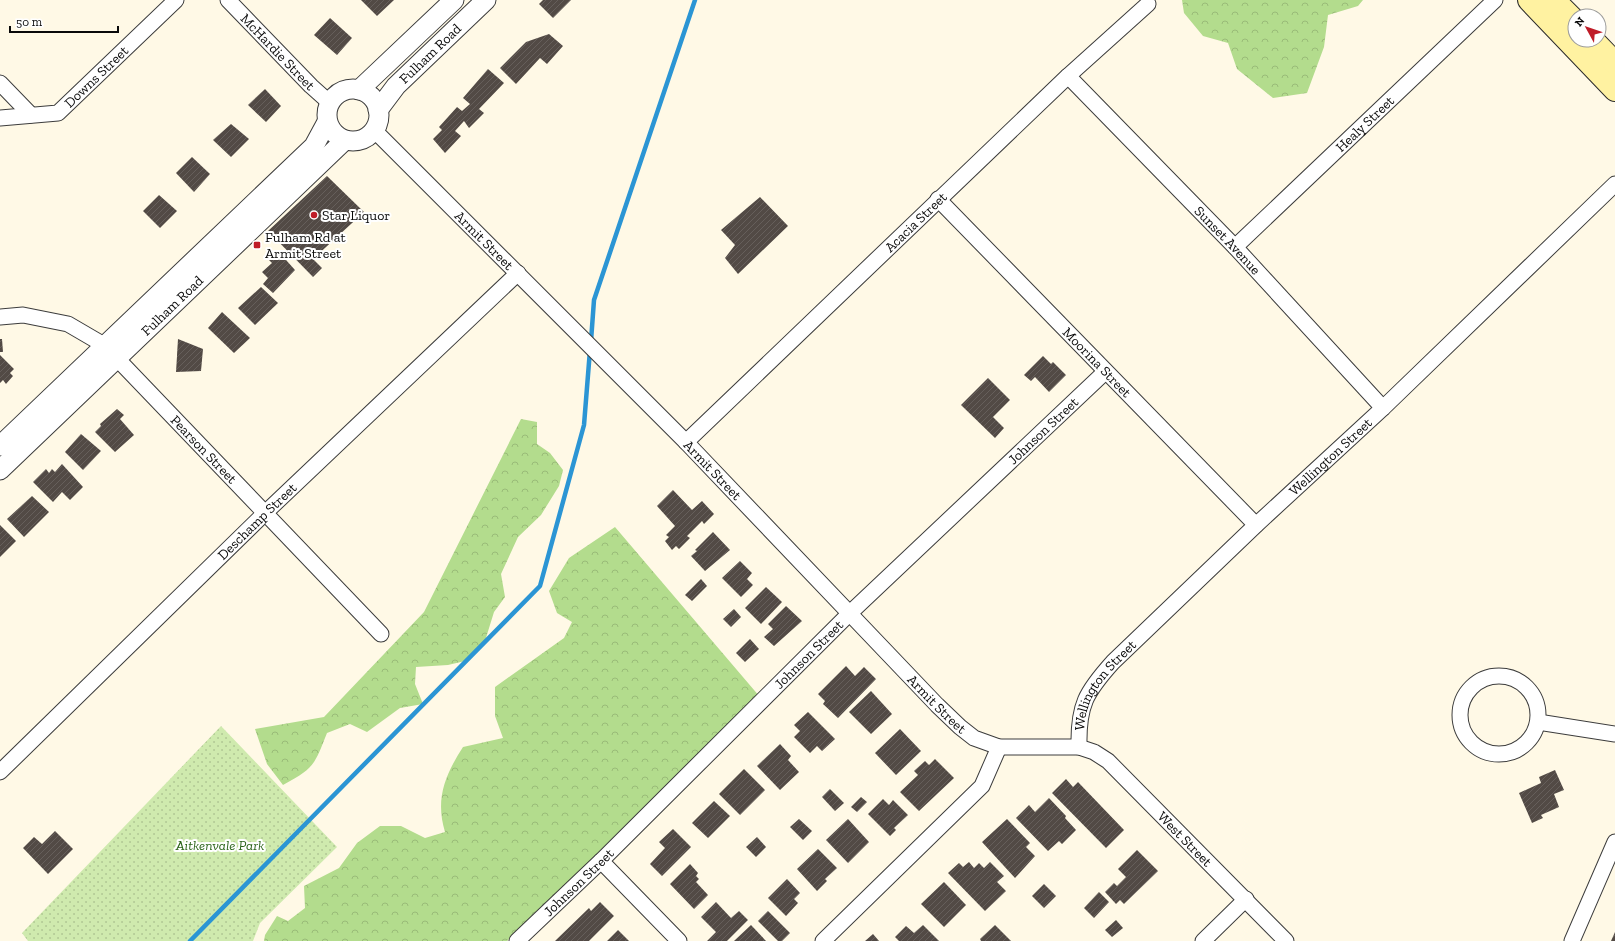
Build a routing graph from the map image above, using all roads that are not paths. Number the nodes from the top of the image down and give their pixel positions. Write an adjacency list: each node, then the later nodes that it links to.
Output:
1 (176, 0): 18 (street, Downs Street)
2 (228, 0): 16 (street, McHardie Street)
3 (454, 0): 14 (street, Fulham Road)
4 (486, 0): 17 (street, Fulham Road)
5 (1495, 0): 25 (street, Healy Street)
6 (1529, 0): 15 (main road)
7 (1554, 0): 9 (main road)
8 (1148, 4): 12 (street, Acacia Street)
9 (1567, 13)
10 (1601, 48): 11 (main road)
11 (1615, 63)
12 (1068, 76): 24 (street, Acacia Street); 25 (street, Sunset Avenue)
13 (0, 83): 18 (street)
14 (359, 90): 16 (street); 17 (street)
15 (1615, 90)
16 (330, 103): 20 (street)
17 (378, 110): 21 (street)
18 (31, 115): 19 (street, Downs Street)
19 (0, 118)
20 (328, 122): 22 (street); 28 (street, Fulham Road)
21 (374, 130): 22 (street); 26 (street, Armit Street)
22 (345, 140): 28 (street, Fulham Road)
23 (1615, 184): 30 (street, Wellington Street)
24 (938, 199): 29 (street, Moorina Street); 31 (street, Acacia Street)
25 (1235, 247): 30 (street, Sunset Avenue)
26 (518, 273): 31 (street, Armit Street); 34 (street, Deschamp Street)
27 (0, 317): 28 (street, Pearson Street)
28 (110, 352): 32 (street, Fulham Road); 33 (street, Fulham Road); 34 (street, Pearson Street)
29 (1104, 372): 35 (street, Moorina Street); 36 (street, Johnson Street)
30 (1383, 408): 35 (street, Wellington Street)
31 (686, 442): 36 (street, Armit Street)
32 (0, 446)
33 (0, 470)
34 (265, 513): 37 (street, Pearson Street); 42 (street, Deschamp Street)
35 (1256, 525): 41 (street, Wellington Street)
36 (850, 613): 40 (street, Armit Street); 44 (street, Johnson Street)
37 (381, 634)
38 (1538, 722): 38 (street); 39 (street)
39 (1615, 734)
40 (999, 747): 41 (street, Armit Street); 48 (street)
41 (1079, 747): 45 (street, West Street)
42 (0, 772)
43 (1615, 842): 51 (street)
44 (601, 861): 46 (street, Johnson Street); 47 (street)
45 (1246, 899): 49 (street); 50 (street, West Street)
46 (517, 941)
47 (680, 941)
48 (823, 941)
49 (1202, 941)
50 (1286, 941)
51 (1572, 941)

